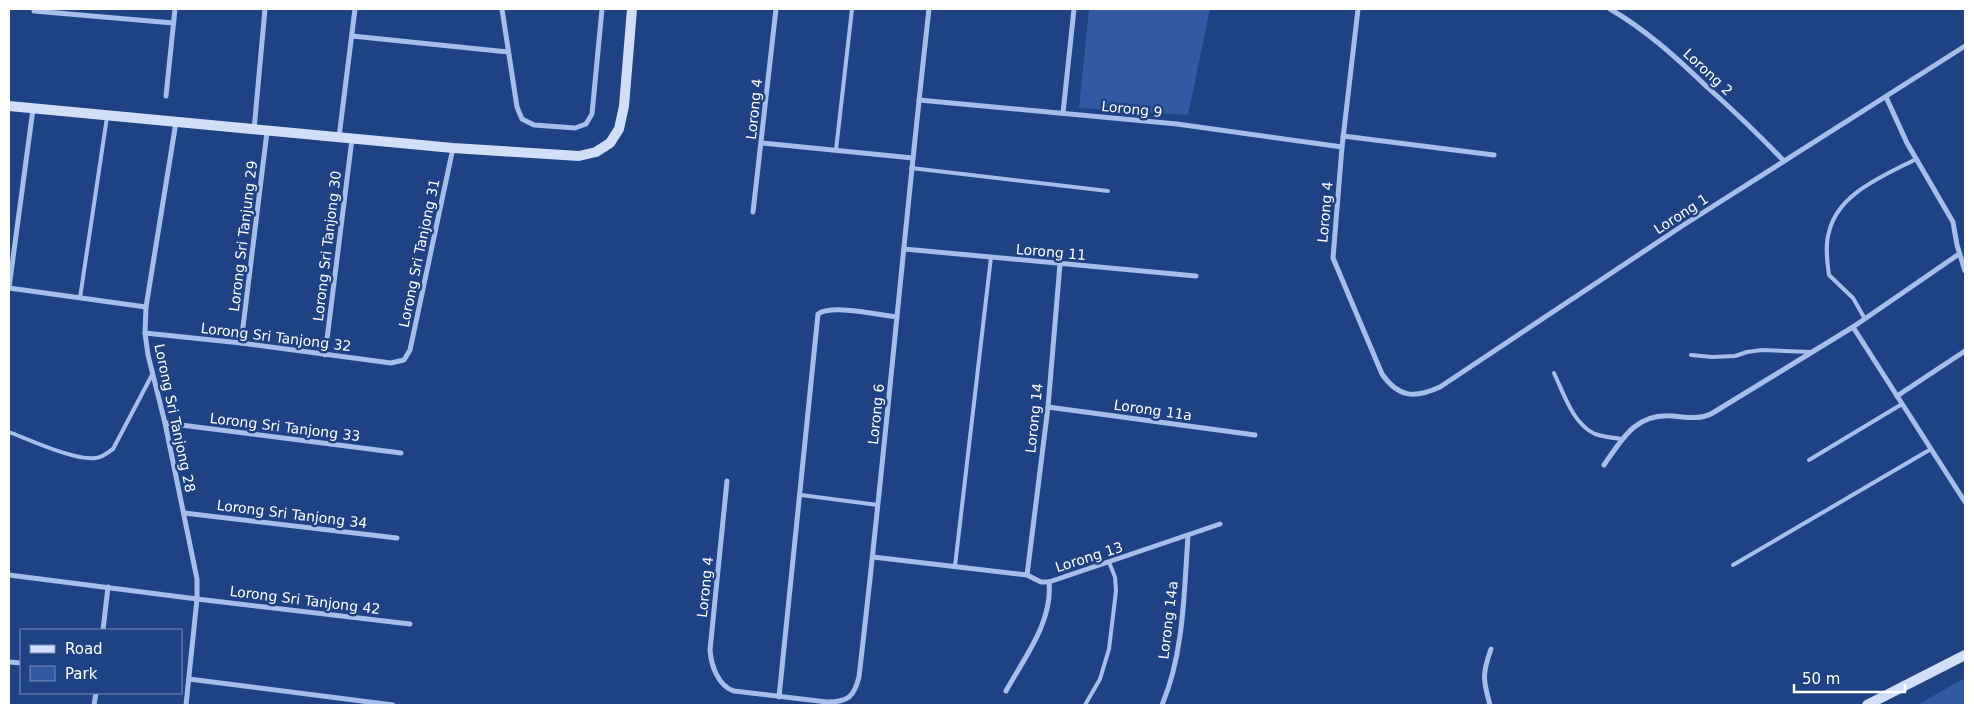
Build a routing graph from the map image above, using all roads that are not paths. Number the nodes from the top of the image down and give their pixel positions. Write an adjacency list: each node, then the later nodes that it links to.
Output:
1 (175, 9): 14 (street)
2 (266, 9): 26 (street)
3 (355, 9): 15 (street)
4 (502, 9): 17 (street)
5 (602, 9): 17 (street)
6 (632, 9): 33 (street)
7 (776, 9): 31 (street, Lorong 4)
8 (852, 9): 34 (lane)
9 (929, 9): 20 (street, Lorong 6)
10 (1074, 9): 23 (street)
11 (1358, 9): 28 (street, Lorong 4)
12 (1610, 9): 38 (street, Lorong 2)
13 (34, 12): 14 (street)
14 (174, 23): 18 (street)
15 (352, 36): 17 (street); 29 (street)
16 (1965, 46): 19 (street, Lorong 1)
17 (508, 52)
18 (166, 96)
19 (1886, 97): 37 (street); 38 (street, Lorong 1)
20 (919, 100): 23 (street, Lorong 9); 36 (street, Lorong 6)
21 (9, 106): 22 (street)
22 (33, 109): 24 (street); 48 (street)
23 (1063, 114): 32 (street, Lorong 9)
24 (107, 115): 25 (street); 49 (lane)
25 (176, 122): 26 (street); 50 (street, Lorong Sri Tanjong 28)
26 (254, 130): 27 (street)
27 (267, 132): 29 (street); 55 (street, Lorong Sri Tanjung 29)
28 (1343, 136): 32 (street, Lorong 4); 35 (street)
29 (338, 138): 30 (street)
30 (352, 139): 33 (street); 58 (street, Lorong Sri Tanjong 30)
31 (762, 143): 34 (street); 41 (street, Lorong 4)
32 (1342, 147): 63 (street, Lorong 4)
33 (453, 148): 60 (street, Lorong Sri Tanjong 31)
34 (836, 150): 36 (street)
35 (1494, 155)
36 (913, 158): 39 (street, Lorong 6)
37 (1916, 159): 43 (street); 52 (lane)
38 (1784, 162): 63 (street, Lorong 1)
39 (911, 168): 40 (lane); 42 (street, Lorong 6)
40 (1108, 191)
41 (753, 212)
42 (904, 249): 44 (street, Lorong 11); 51 (street, Lorong 6)
43 (1959, 254): 46 (street); 52 (street)
44 (991, 257): 45 (street, Lorong 11); 86 (lane)
45 (1060, 264): 47 (street, Lorong 11); 66 (street, Lorong 14)
46 (1965, 271)
47 (1196, 276)
48 (9, 288): 49 (street)
49 (80, 298): 50 (street)
50 (146, 307): 54 (street, Lorong Sri Tanjong 28)
51 (897, 317): 76 (street); 78 (street, Lorong 6)
52 (1864, 320): 53 (street)
53 (1853, 328): 57 (street); 64 (street)
54 (145, 333): 55 (street, Lorong Sri Tanjong 32); 61 (street, Lorong Sri Tanjong 28)
55 (241, 343): 58 (street, Lorong Sri Tanjong 32)
56 (1965, 351): 64 (street)
57 (1812, 352): 59 (lane); 70 (street)
58 (325, 355): 60 (street, Lorong Sri Tanjong 32)
59 (1691, 355)
60 (404, 360)
61 (153, 373): 67 (street, Lorong Sri Tanjong 28); 68 (lane)
62 (1554, 373): 70 (lane)
63 (1408, 394)
64 (1897, 396): 65 (street)
65 (1902, 404): 71 (street); 73 (lane)
66 (1048, 407): 69 (street, Lorong 11a); 87 (street, Lorong 14)
67 (165, 423): 72 (street, Lorong Sri Tanjong 33); 79 (street, Lorong Sri Tanjong 28)
68 (9, 432)
69 (1255, 435)
70 (1622, 438): 74 (street)
71 (1931, 449): 77 (street); 85 (lane)
72 (401, 454)
73 (1809, 460)
74 (1604, 465)
75 (727, 481): 97 (street, Lorong 4)
76 (801, 495): 78 (lane); 99 (street)
77 (1965, 502)
78 (878, 505): 83 (street, Lorong 6)
79 (184, 513): 82 (street, Lorong Sri Tanjong 34); 91 (street, Lorong Sri Tanjong 28)
80 (1220, 524): 81 (street, Lorong 13)
81 (1188, 536): 84 (street, Lorong 13); 104 (street, Lorong 14a)
82 (397, 538)
83 (873, 557): 86 (street, Lorong 13); 99 (street, Lorong 6)
84 (1109, 562): 89 (street, Lorong 13); 103 (lane)
85 (1733, 565)
86 (955, 566): 87 (street, Lorong 13)
87 (1027, 574): 89 (street, Lorong 13)
88 (9, 575): 90 (street, Lorong Sri Tanjong 42)
89 (1049, 582): 98 (street)
90 (108, 588): 91 (street, Lorong Sri Tanjong 42); 93 (street)
91 (198, 599): 92 (street, Lorong Sri Tanjong 42); 96 (street, Lorong Sri Tanjong 28)
92 (410, 624)
93 (103, 629)
94 (1491, 649): 105 (street)
95 (1965, 655): 100 (street)
96 (190, 679): 101 (street, Lorong Sri Tanjong 28); 102 (street)
97 (728, 690): 99 (street, Lorong 6)
98 (1006, 692)
99 (779, 697)
100 (1884, 702): 106 (street)
101 (186, 705)
102 (393, 705)
103 (1085, 705)
104 (1162, 705)
105 (1490, 705)
106 (1867, 705)

